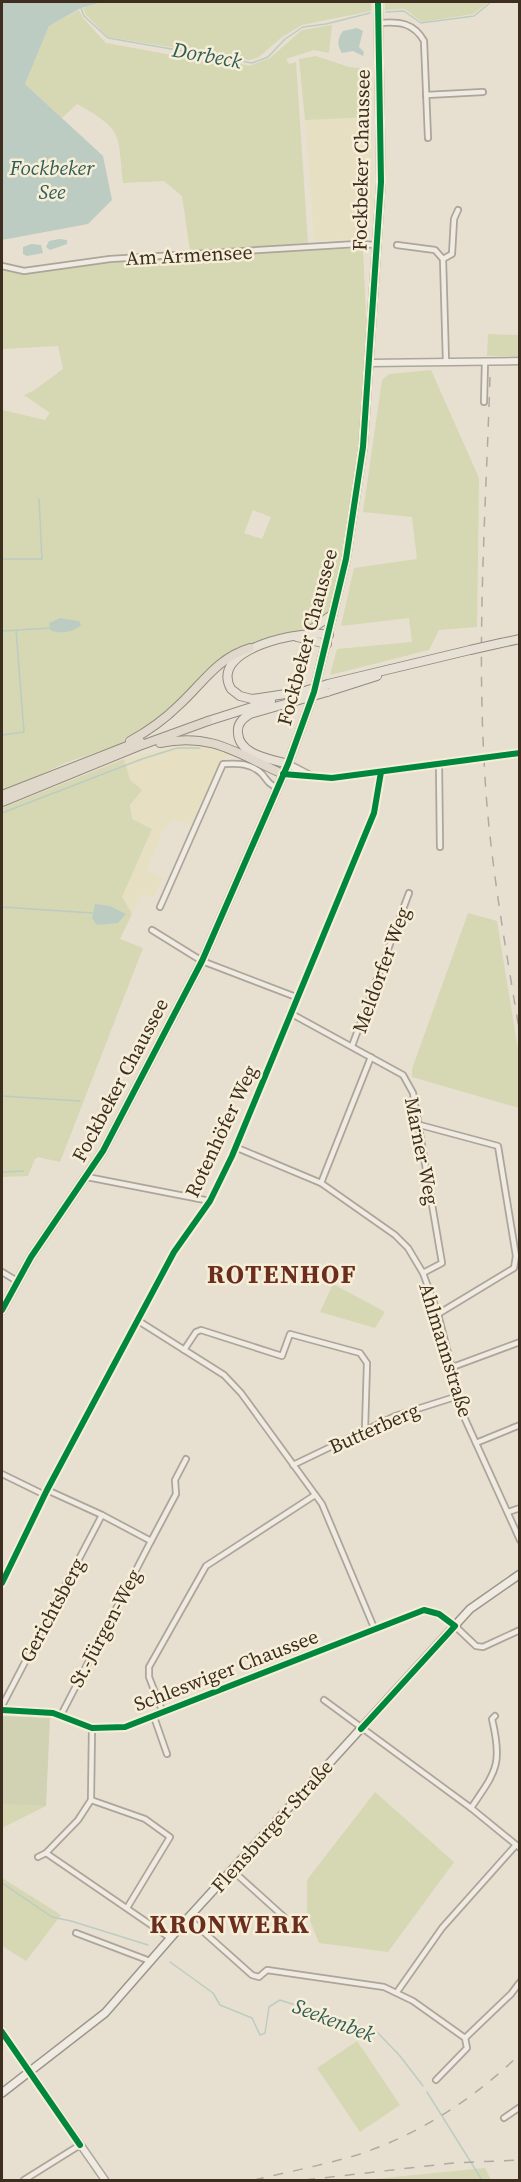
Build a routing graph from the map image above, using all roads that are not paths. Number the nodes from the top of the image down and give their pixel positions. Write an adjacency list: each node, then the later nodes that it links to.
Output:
1 (378, 5): 2 (main road, Fockbeker Chaussee)
2 (379, 23): 4 (street); 7 (main road, Fockbeker Chaussee)
3 (483, 92): 4 (street)
4 (426, 95): 5 (street)
5 (429, 138)
6 (458, 210): 9 (street)
7 (378, 245): 10 (street, Am Armensee); 14 (main road, Fockbeker Chaussee)
8 (397, 245): 9 (street)
9 (443, 259): 13 (street)
10 (2, 266)
11 (485, 361): 12 (street); 13 (street); 15 (street)
12 (519, 361)
13 (446, 362): 14 (street)
14 (369, 363): 16 (main road, Fockbeker Chaussee)
15 (484, 402)
16 (334, 613): 17 (main road); 19 (main road, Fockbeker Chaussee)
17 (307, 632): 18 (main road); 19 (main road)
18 (297, 637): 19 (main road); 21 (main road)
19 (328, 639): 26 (main road, Fockbeker Chaussee)
20 (519, 639): 22 (main road, bridge)
21 (250, 648): 22 (main road); 24 (highway)
22 (300, 694): 23 (main road); 26 (main road)
23 (208, 721): 24 (highway)
24 (121, 750): 29 (highway); 32 (highway); 33 (highway)
25 (519, 753): 27 (street)
26 (288, 764): 29 (main road, Fockbeker Chaussee); 30 (street)
27 (439, 764): 28 (street); 34 (street)
28 (381, 772): 30 (street); 39 (street, Rotenhöfer Weg)
29 (283, 774): 30 (street); 31 (main road, Fockbeker Chaussee)
30 (311, 776)
31 (277, 787): 36 (street); 38 (main road, Fockbeker Chaussee)
32 (2, 795)
33 (2, 802)
34 (440, 847)
35 (409, 893): 41 (street, Meldorfer Weg)
36 (160, 907)
37 (152, 930): 38 (street)
38 (202, 961): 39 (street); 45 (main road, Fockbeker Chaussee)
39 (296, 998): 40 (street, Rotenhöfer Weg)
40 (290, 1013): 41 (street, Marner Weg); 44 (street, Rotenhöfer Weg)
41 (352, 1046): 42 (street, Marner Weg)
42 (371, 1057): 43 (street, Marner Weg); 46 (street)
43 (420, 1125): 49 (street, Marner Weg); 52 (street)
44 (235, 1147): 46 (street, Ahlmannstraße); 47 (street, Rotenhöfer Weg)
45 (87, 1177): 47 (street); 50 (main road, Fockbeker Chaussee)
46 (321, 1184): 49 (street, Ahlmannstraße)
47 (210, 1201): 53 (street, Rotenhöfer Weg)
48 (2, 1272): 50 (street)
49 (423, 1273): 52 (street, Ahlmannstraße)
50 (17, 1281): 51 (main road, Fockbeker Chaussee)
51 (2, 1310)
52 (438, 1314): 56 (street, Ahlmannstraße)
53 (137, 1320): 55 (street); 64 (street, Rotenhöfer Weg)
54 (519, 1342): 56 (street)
55 (184, 1350): 59 (street); 62 (street)
56 (450, 1368): 57 (street, Ahlmannstraße)
57 (458, 1396): 59 (street, Butterberg); 60 (street, Ahlmannstraße)
58 (519, 1425): 60 (street)
59 (365, 1429): 62 (street, Butterberg)
60 (476, 1443): 67 (street, Ahlmannstraße)
61 (186, 1459): 70 (street, St.-Jürgen-Weg)
62 (293, 1465): 65 (street)
63 (2, 1474): 64 (street)
64 (46, 1492): 68 (street); 72 (street, Rotenhöfer Weg)
65 (315, 1495): 74 (street); 78 (street)
66 (519, 1508): 67 (street)
67 (508, 1512): 69 (street, Ahlmannstraße)
68 (102, 1515): 70 (street); 77 (street, Gerichtsberg)
69 (519, 1540)
70 (151, 1541): 79 (street, St.-Jürgen-Weg)
71 (519, 1574): 73 (main road)
72 (2, 1583)
73 (455, 1626): 74 (street, Schleswiger Chaussee); 75 (street); 83 (main road, Flensburger Straße)
74 (375, 1630): 78 (street, Schleswiger Chaussee)
75 (519, 1630)
76 (324, 1700): 83 (street)
77 (2, 1708): 79 (street, Schleswiger Chaussee)
78 (163, 1714): 81 (street, Schleswiger Chaussee)
79 (61, 1715): 82 (street, Schleswiger Chaussee)
80 (495, 1716): 86 (street)
81 (154, 1717): 82 (street, Schleswiger Chaussee); 84 (street)
82 (92, 1728): 85 (street)
83 (361, 1729): 86 (street); 90 (main road, Flensburger Straße)
84 (167, 1754)
85 (90, 1800): 88 (street); 91 (street)
86 (471, 1808): 87 (street)
87 (518, 1846): 98 (street)
88 (46, 1853): 89 (street); 91 (street)
89 (38, 1857)
90 (232, 1870): 92 (street); 93 (main road, Flensburger Straße)
91 (127, 1908): 95 (street)
92 (284, 1917)
93 (188, 1918): 95 (main road, Flensburger Straße); 98 (street)
94 (76, 1933): 96 (street)
95 (170, 1938): 96 (main road, Flensburger Straße)
96 (150, 1961): 101 (main road, Flensburger Straße)
97 (519, 1982): 100 (street)
98 (397, 1992): 100 (street)
99 (2, 2032): 101 (street)
100 (465, 2038): 102 (street)
101 (30, 2073): 103 (main road, Flensburger Straße); 106 (street)
102 (436, 2080)
103 (2, 2093)
104 (519, 2107): 105 (street)
105 (504, 2118)
106 (80, 2145): 107 (street); 108 (street)
107 (24, 2181)
108 (105, 2181)

